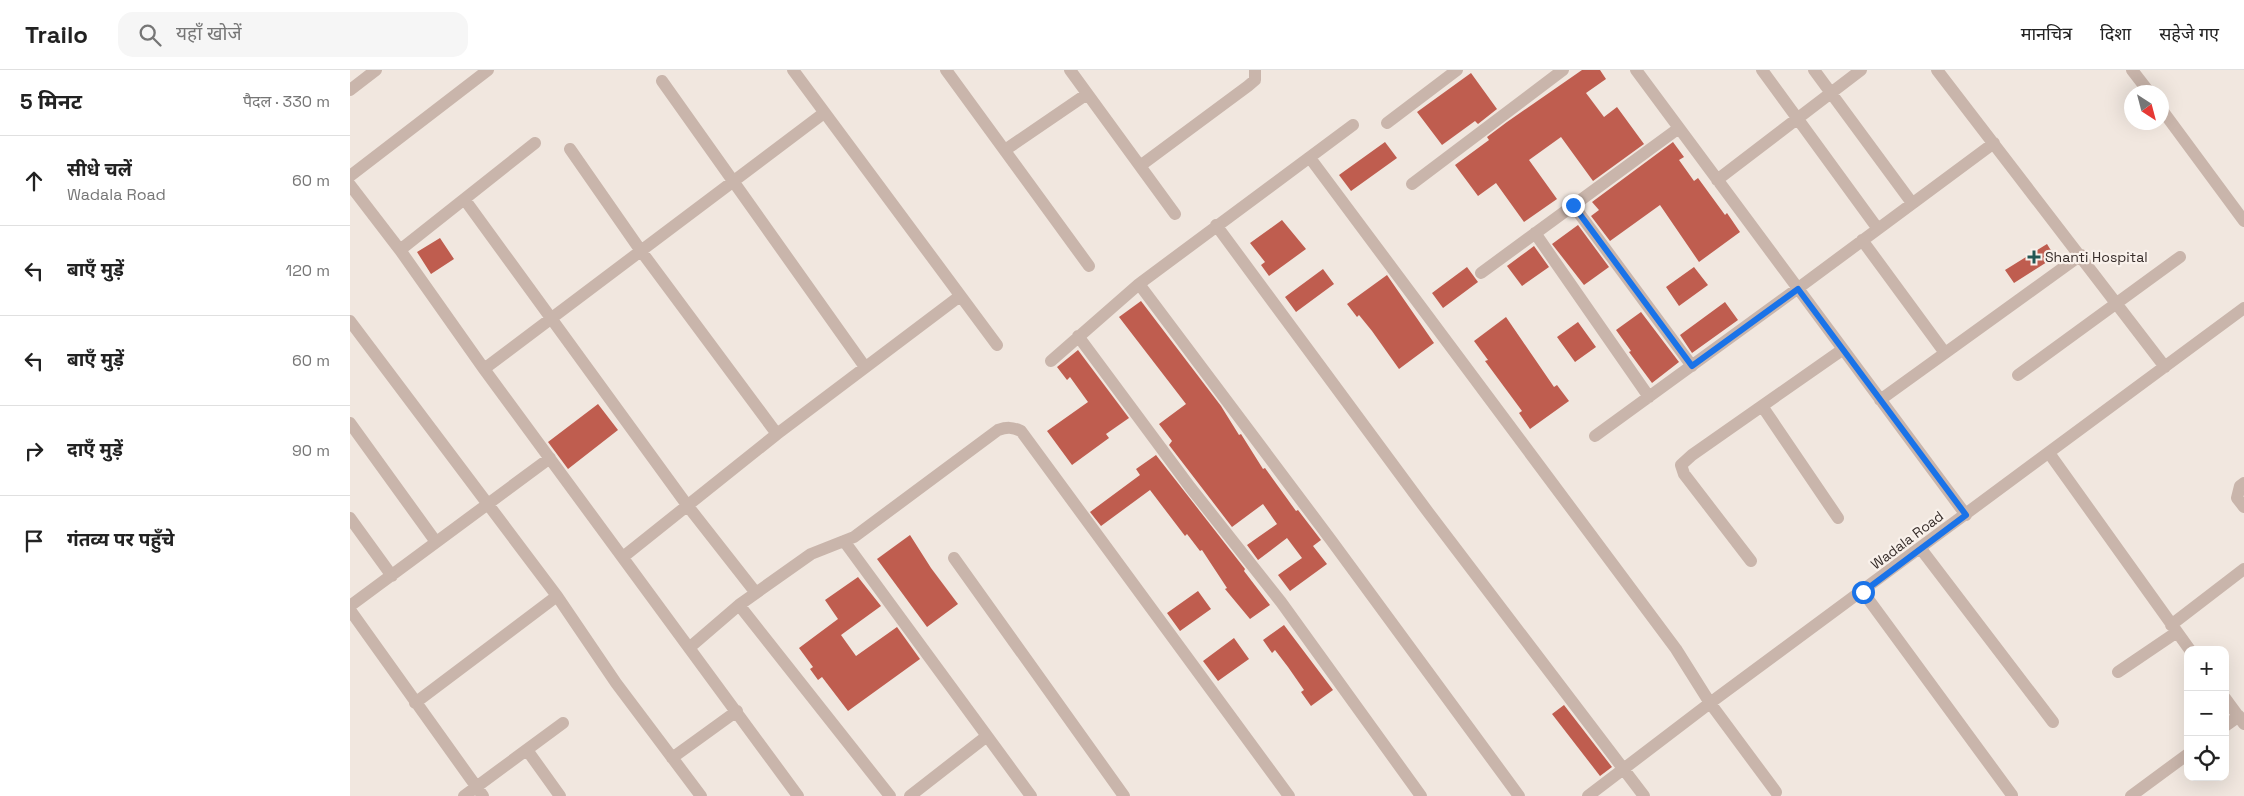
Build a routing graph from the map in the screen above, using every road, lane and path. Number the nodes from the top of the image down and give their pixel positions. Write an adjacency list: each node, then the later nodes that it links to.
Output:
1 (376, 70): 17 (street)
2 (488, 70): 32 (street)
3 (793, 70): 20 (street)
4 (946, 70): 29 (street)
5 (1070, 70): 18 (street)
6 (1255, 70): 31 (street)
7 (1457, 70): 23 (street)
8 (1563, 70): 35 (street)
9 (1636, 70): 25 (street)
10 (1762, 70): 21 (street)
11 (1814, 70): 19 (street)
12 (1861, 70): 19 (street)
13 (1937, 70): 27 (street)
14 (2132, 70): 16 (street)
15 (662, 81): 34 (street)
16 (2143, 85)
17 (350, 90)
18 (1087, 94): 29 (street); 31 (street)
19 (1830, 94): 21 (street); 38 (street)
20 (824, 114): 34 (street); 54 (street)
21 (1798, 118): 33 (street); 43 (street)
22 (2169, 119): 41 (street)
23 (1387, 123)
24 (1353, 125): 30 (street)
25 (1679, 128): 33 (street); 39 (street)
26 (535, 143): 37 (street)
27 (1994, 143): 38 (street); 48 (street)
28 (570, 149): 47 (street)
29 (1005, 150): 50 (street)
30 (1310, 158): 42 (street); 102 (street)
31 (1140, 166): 40 (street)
32 (350, 176)
33 (1717, 180): 53 (street)
34 (732, 182): 47 (street); 65 (street)
35 (1412, 184)
36 (350, 186): 46 (street)
37 (465, 200): 46 (street); 57 (street)
38 (1912, 203): 43 (street)
39 (1573, 205): 44 (street); 64 (street)
40 (1174, 214)
41 (2244, 221)
42 (1216, 225): 52 (street); 113 (street)
43 (1878, 229): 45 (street)
44 (1534, 234): 51 (street); 69 (street)
45 (1862, 240): 53 (street); 62 (street)
46 (400, 250): 67 (street)
47 (641, 251): 57 (street); 73 (street)
48 (2080, 255): 55 (street); 62 (street)
49 (2180, 257): 55 (street)
50 (1089, 266)
51 (1482, 273)
52 (1139, 284): 59 (street); 127 (street)
53 (1798, 289): 61 (street); 64 (street)
54 (960, 296): 60 (street); 65 (street)
55 (2117, 302): 66 (street); 68 (street)
56 (2244, 308): 66 (street, Wadala Road)
57 (550, 319): 67 (street); 79 (street)
58 (350, 321): 78 (street)
59 (1078, 336): 63 (street); 126 (street)
60 (997, 346)
61 (1842, 350): 70 (street); 71 (street)
62 (1945, 353): 70 (street)
63 (1051, 361)
64 (1692, 366): 69 (street)
65 (865, 367): 73 (street)
66 (2165, 367): 75 (street, Wadala Road)
67 (484, 369): 76 (street)
68 (2018, 375)
69 (1649, 397): 74 (street)
70 (1880, 400): 81 (street)
71 (1762, 406): 83 (street); 89 (street)
72 (350, 423): 85 (street)
73 (777, 434): 79 (street)
74 (1595, 436)
75 (2049, 453): 81 (street, Wadala Road); 97 (street)
76 (550, 458): 78 (street); 87 (street)
77 (2244, 483): 80 (street)
78 (488, 505): 85 (street); 94 (street)
79 (687, 505): 87 (street); 93 (street)
80 (2244, 507)
81 (1966, 515): 86 (street, Wadala Road)
82 (350, 518): 91 (street)
83 (1838, 518)
84 (844, 541): 93 (street); 109 (street); 125 (street)
85 (436, 542): 91 (street)
86 (1921, 549): 92 (street, Wadala Road); 106 (street)
87 (623, 557): 99 (street)
88 (954, 558): 116 (street)
89 (1751, 561)
90 (2244, 569): 97 (street)
91 (392, 576): 96 (street)
92 (1863, 592): 102 (street, Wadala Road); 117 (street)
93 (756, 594): 95 (street)
94 (557, 596): 101 (street); 112 (street)
95 (739, 605): 99 (street); 122 (street)
96 (350, 608): 101 (street)
97 (2174, 629): 98 (street); 100 (street)
98 (2187, 646)
99 (689, 648): 104 (street)
100 (2118, 672)
101 (415, 702): 114 (street)
102 (1710, 703): 113 (street, Wadala Road); 115 (street)
103 (2229, 704): 105 (street)
104 (737, 712): 112 (street); 121 (street)
105 (2241, 720): 108 (street)
106 (2053, 722)
107 (563, 723): 110 (street)
108 (2229, 724)
109 (987, 736): 123 (street); 124 (street)
110 (526, 750): 114 (street); 119 (street)
111 (2184, 757): 130 (street)
112 (672, 758): 120 (street)
113 (1623, 770): 128 (street, Wadala Road); 129 (street)
114 (480, 792): 118 (street)
115 (1776, 792)
116 (1118, 794)
117 (2012, 795)
118 (464, 796)
119 (560, 796)
120 (701, 796)
121 (798, 796)
122 (890, 796)
123 (910, 796)
124 (1031, 796)
125 (1289, 796)
126 (1421, 796)
127 (1519, 796)
128 (1588, 796)
129 (1644, 796)
130 (2131, 796)

